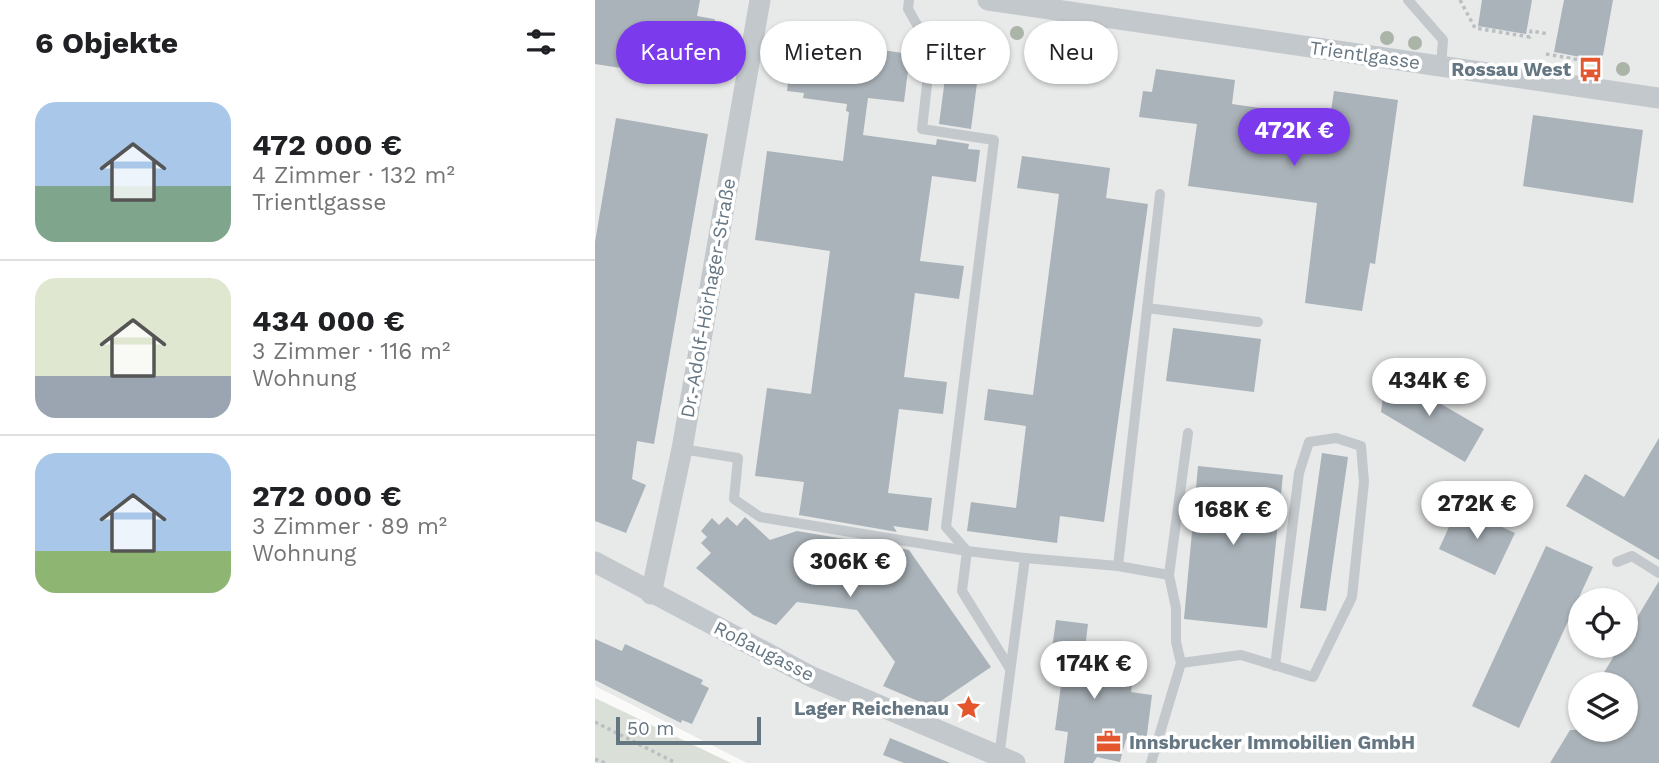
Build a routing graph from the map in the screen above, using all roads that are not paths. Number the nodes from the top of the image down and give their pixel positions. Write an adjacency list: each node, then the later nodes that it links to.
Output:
1 (760, 0): 11 (street, Dr.-Adolf-Hörhager-Straße)
2 (909, 0): 12 (lane)
3 (988, 0): 5 (street, Trientlgasse)
4 (1409, 0): 5 (lane)
5 (1441, 66): 6 (street, Trientlgasse)
6 (1659, 98)
7 (1160, 194): 8 (lane)
8 (1147, 308): 9 (lane); 16 (lane)
9 (1258, 322)
10 (1188, 433): 18 (lane)
11 (682, 449): 12 (lane); 19 (street, Dr.-Adolf-Hörhager-Straße)
12 (967, 551): 13 (lane); 22 (lane)
13 (1025, 558): 16 (lane); 22 (lane)
14 (595, 562): 19 (street, Roßaugasse)
15 (1617, 562): 17 (lane)
16 (1118, 566): 18 (lane)
17 (1659, 573)
18 (1169, 575): 20 (lane)
19 (651, 594): 23 (street, Roßaugasse)
20 (1181, 663): 21 (lane); 24 (lane)
21 (1275, 666): 21 (lane)
22 (1009, 667): 23 (lane)
23 (1007, 760)
24 (1151, 763)

